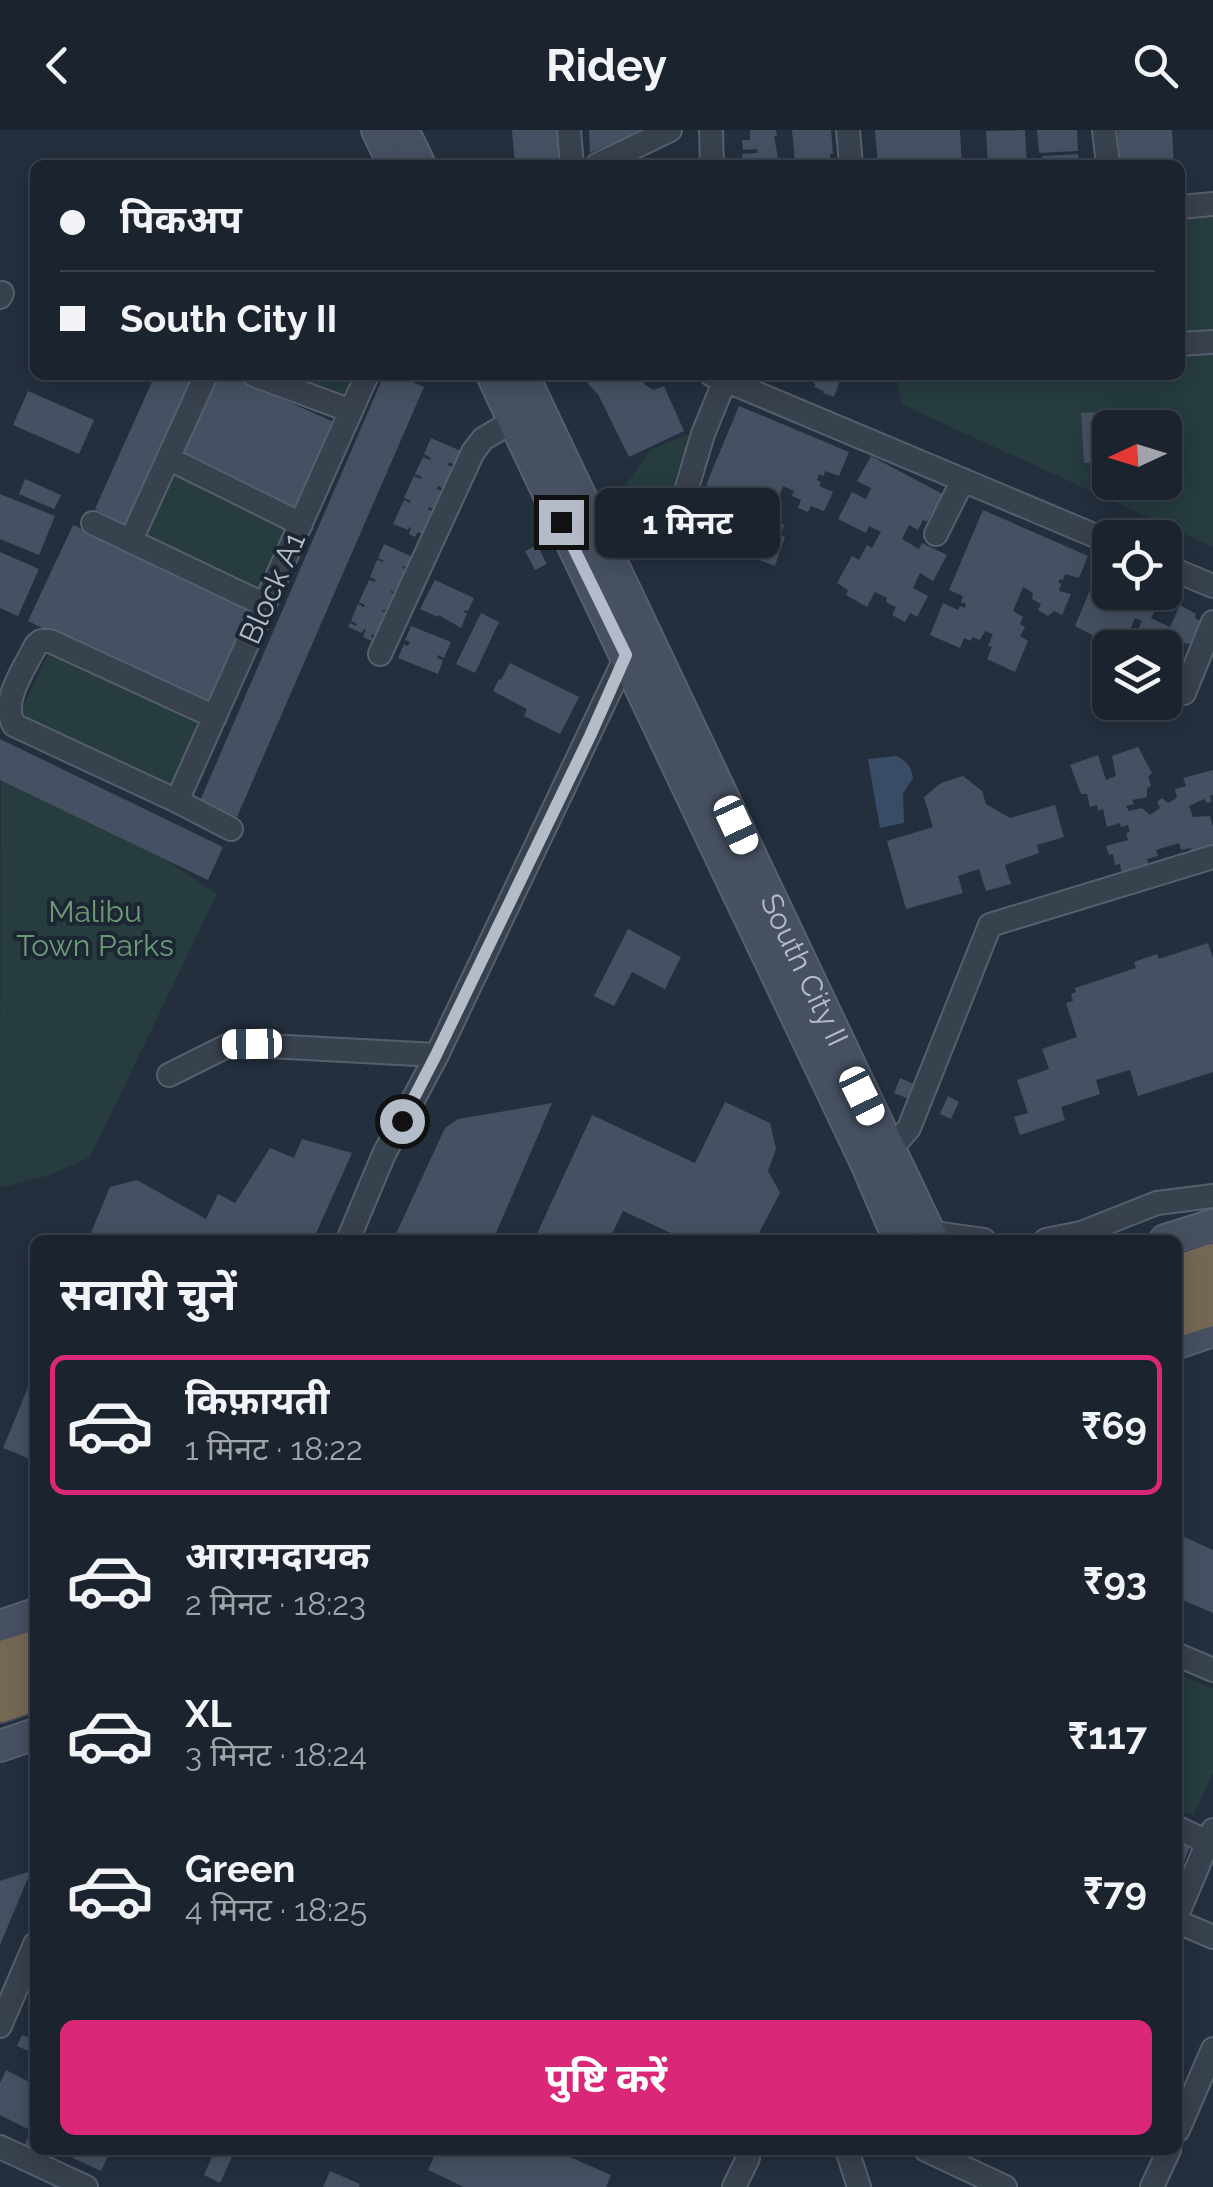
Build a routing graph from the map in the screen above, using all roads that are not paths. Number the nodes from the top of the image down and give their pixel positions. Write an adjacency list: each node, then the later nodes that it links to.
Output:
1 (377, 130): 8 (main road)
2 (402, 130): 9 (main road)
3 (569, 130): 10 (street)
4 (670, 130): 11 (street)
5 (711, 130): 12 (street)
6 (848, 130): 13 (street)
7 (1104, 130): 14 (street)
8 (392, 160)
9 (417, 160)
10 (572, 160)
11 (607, 160)
12 (712, 160)
13 (851, 160)
14 (1107, 160)
15 (1213, 204): 16 (street)
16 (1185, 207)
17 (1213, 342): 18 (street)
18 (1185, 344)
19 (204, 380): 28 (street)
20 (267, 380): 26 (street)
21 (366, 380): 26 (street, Block A1)
22 (494, 380): 27 (main road, South City II)
23 (525, 380): 40 (main road, South City II)
24 (718, 380): 30 (street)
25 (726, 380): 29 (street)
26 (351, 411): 32 (street, Block A1)
27 (513, 420): 41 (street); 42 (main road, South City II)
28 (168, 458): 32 (street); 35 (street)
29 (962, 480): 33 (street); 34 (street)
30 (678, 518)
31 (93, 523): 35 (street)
32 (301, 524): 38 (street, Block A1)
33 (936, 534)
34 (1092, 534)
35 (131, 540): 38 (street)
36 (1182, 573): 37 (street)
37 (1213, 586)
38 (265, 605): 44 (street, Block A1)
39 (1213, 622): 43 (street)
40 (644, 628): 42 (street); 50 (main road, South City II)
41 (380, 654)
42 (626, 655): 48 (street); 50 (main road, South City II)
43 (1184, 693)
44 (215, 716): 45 (street, Block A1); 45 (street)
45 (178, 801): 46 (street)
46 (231, 829)
47 (1213, 857): 50 (street)
48 (436, 1055): 49 (street); 53 (street)
49 (169, 1075)
50 (877, 1158): 54 (main road, South City II)
51 (1213, 1196): 55 (street)
52 (1213, 1225): 56 (main road)
53 (350, 1235)
54 (919, 1235)
55 (1071, 1235)
56 (1181, 1235)
57 (1213, 1264): 58 (highway)
58 (1182, 1275)
59 (1213, 1304): 60 (highway)
60 (1182, 1315)
61 (1213, 1331): 62 (main road)
62 (1182, 1342)
63 (30, 1616): 64 (main road)
64 (0, 1626)
65 (30, 1653): 67 (highway)
66 (1182, 1657): 68 (street)
67 (0, 1662)
68 (1213, 1670)
69 (30, 1692): 70 (highway)
70 (0, 1702)
71 (30, 1736): 72 (main road)
72 (0, 1746)
73 (1182, 1829): 74 (street)
74 (1210, 1836): 75 (street)
75 (1182, 1902)
76 (1182, 1924): 77 (street)
77 (1213, 1937)
78 (30, 1956): 79 (street)
79 (0, 2026)
80 (1212, 2055): 81 (street)
81 (1182, 2121)
82 (0, 2147): 86 (street)
83 (748, 2155): 87 (street)
84 (937, 2155): 88 (street)
85 (1167, 2155): 89 (street)
86 (86, 2187)
87 (734, 2187)
88 (1004, 2187)
89 (1152, 2187)

